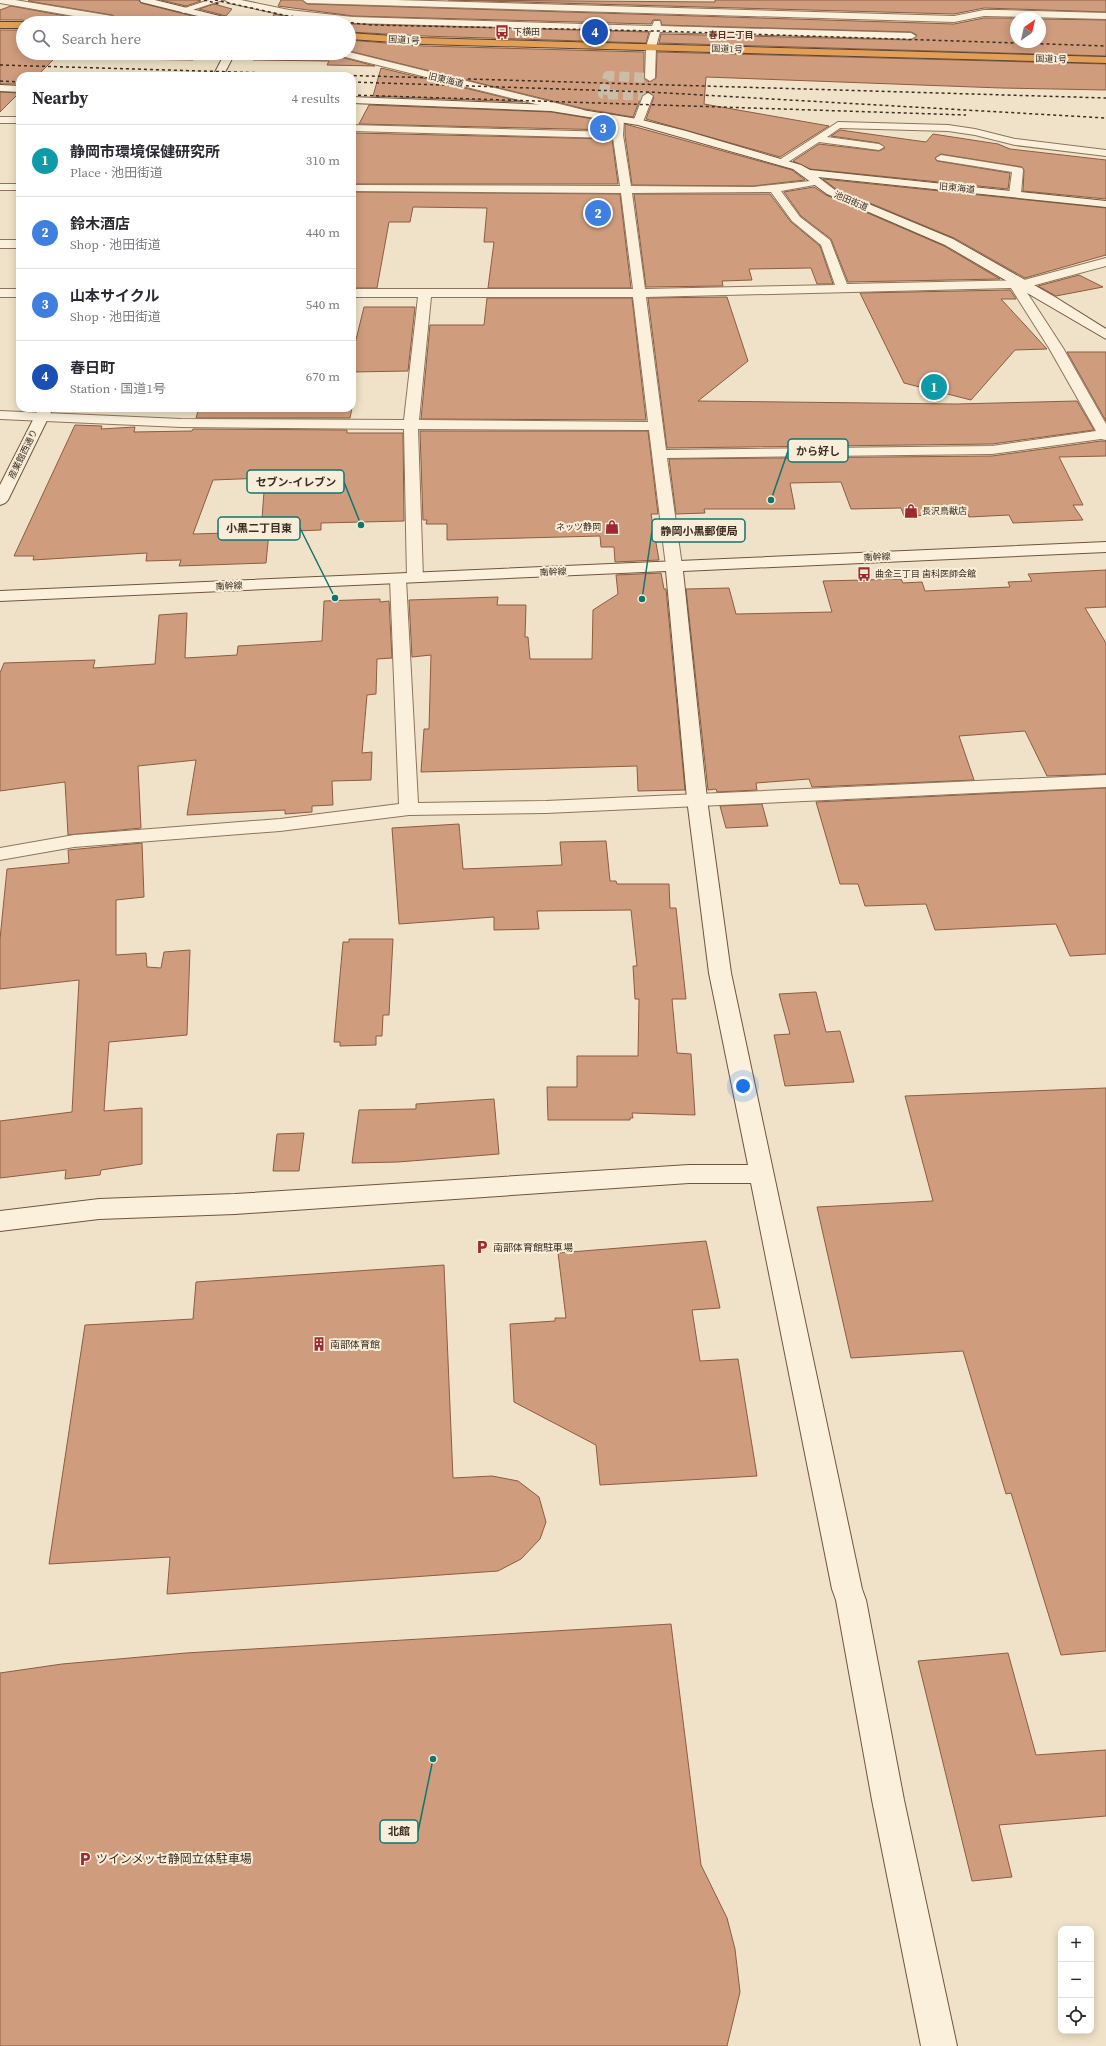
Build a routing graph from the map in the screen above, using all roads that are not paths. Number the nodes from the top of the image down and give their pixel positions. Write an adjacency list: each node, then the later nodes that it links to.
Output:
1 (0, 0): 12 (street)
2 (144, 0): 9 (street)
3 (219, 0): 9 (street)
4 (229, 0): 15 (street)
5 (307, 0): 7 (street)
6 (662, 0): 10 (street)
7 (364, 1): 10 (street); 16 (street)
8 (906, 6): 18 (street)
9 (184, 10): 11 (street)
10 (659, 11): 18 (street); 22 (street)
11 (194, 12): 13 (street); 14 (street)
12 (94, 16)
13 (206, 16)
14 (210, 16)
15 (308, 16)
16 (355, 16)
17 (1106, 16): 18 (street)
18 (908, 18): 25 (street)
19 (356, 23): 22 (street)
20 (0, 25): 21 (highway)
21 (16, 25)
22 (656, 29): 25 (street); 26 (street)
23 (356, 33): 26 (highway, 国道1号)
24 (356, 36): 26 (highway, 国道1号)
25 (911, 36): 27 (street)
26 (652, 43): 27 (highway, 国道1号); 32 (highway, 国道1号); 35 (street)
27 (913, 48): 28 (highway, 国道1号)
28 (1106, 53)
29 (356, 55): 33 (street)
30 (356, 55): 40 (street, 旧東海道)
31 (226, 60): 34 (street)
32 (1106, 60)
33 (412, 67)
34 (220, 72)
35 (650, 78)
36 (0, 88): 37 (street)
37 (16, 89)
38 (648, 96): 44 (street)
39 (356, 100): 40 (street)
40 (580, 112): 41 (street, 池田街道)
41 (619, 119): 44 (street, 池田街道); 46 (street)
42 (0, 120): 43 (street)
43 (16, 120)
44 (638, 122): 51 (street, 池田街道)
45 (356, 128): 46 (street)
46 (618, 135): 57 (street)
47 (819, 139): 48 (street); 49 (street); 51 (street)
48 (879, 147)
49 (1106, 153)
50 (941, 158): 59 (street)
51 (781, 162): 52 (street, 池田街道)
52 (807, 172): 53 (street, 池田街道); 59 (street, 旧東海道)
53 (816, 182): 58 (street); 64 (street, 池田街道)
54 (0, 187): 55 (street)
55 (16, 187)
56 (356, 188): 57 (street)
57 (626, 189): 58 (street); 70 (street)
58 (774, 189): 65 (street)
59 (1015, 194): 60 (street, 旧東海道)
60 (1106, 204)
61 (0, 244): 62 (street)
62 (16, 244)
63 (1106, 262): 64 (street)
64 (1020, 284): 65 (street); 71 (street, 池田街道); 78 (street)
65 (843, 288): 70 (street)
66 (0, 293): 67 (street)
67 (16, 293)
68 (356, 293): 69 (street)
69 (425, 293): 70 (street); 76 (street)
70 (640, 293): 77 (street)
71 (1106, 335)
72 (186, 412): 75 (street)
73 (43, 413): 74 (street); 75 (street); 80 (street, 産業館西通り)
74 (0, 415)
75 (182, 423): 76 (street)
76 (411, 425): 77 (street); 83 (street)
77 (655, 426): 79 (street)
78 (1106, 435): 79 (street)
79 (659, 454): 82 (street)
80 (0, 500)
81 (1106, 547): 82 (street, 南幹線)
82 (674, 566): 83 (street, 南幹線); 86 (street)
83 (407, 578): 84 (street, 南幹線); 87 (street)
84 (0, 596)
85 (1106, 781): 86 (street)
86 (697, 800): 87 (street); 89 (street)
87 (409, 809): 88 (street)
88 (0, 854)
89 (761, 1174): 90 (street); 91 (street)
90 (0, 1221)
91 (939, 2046)

